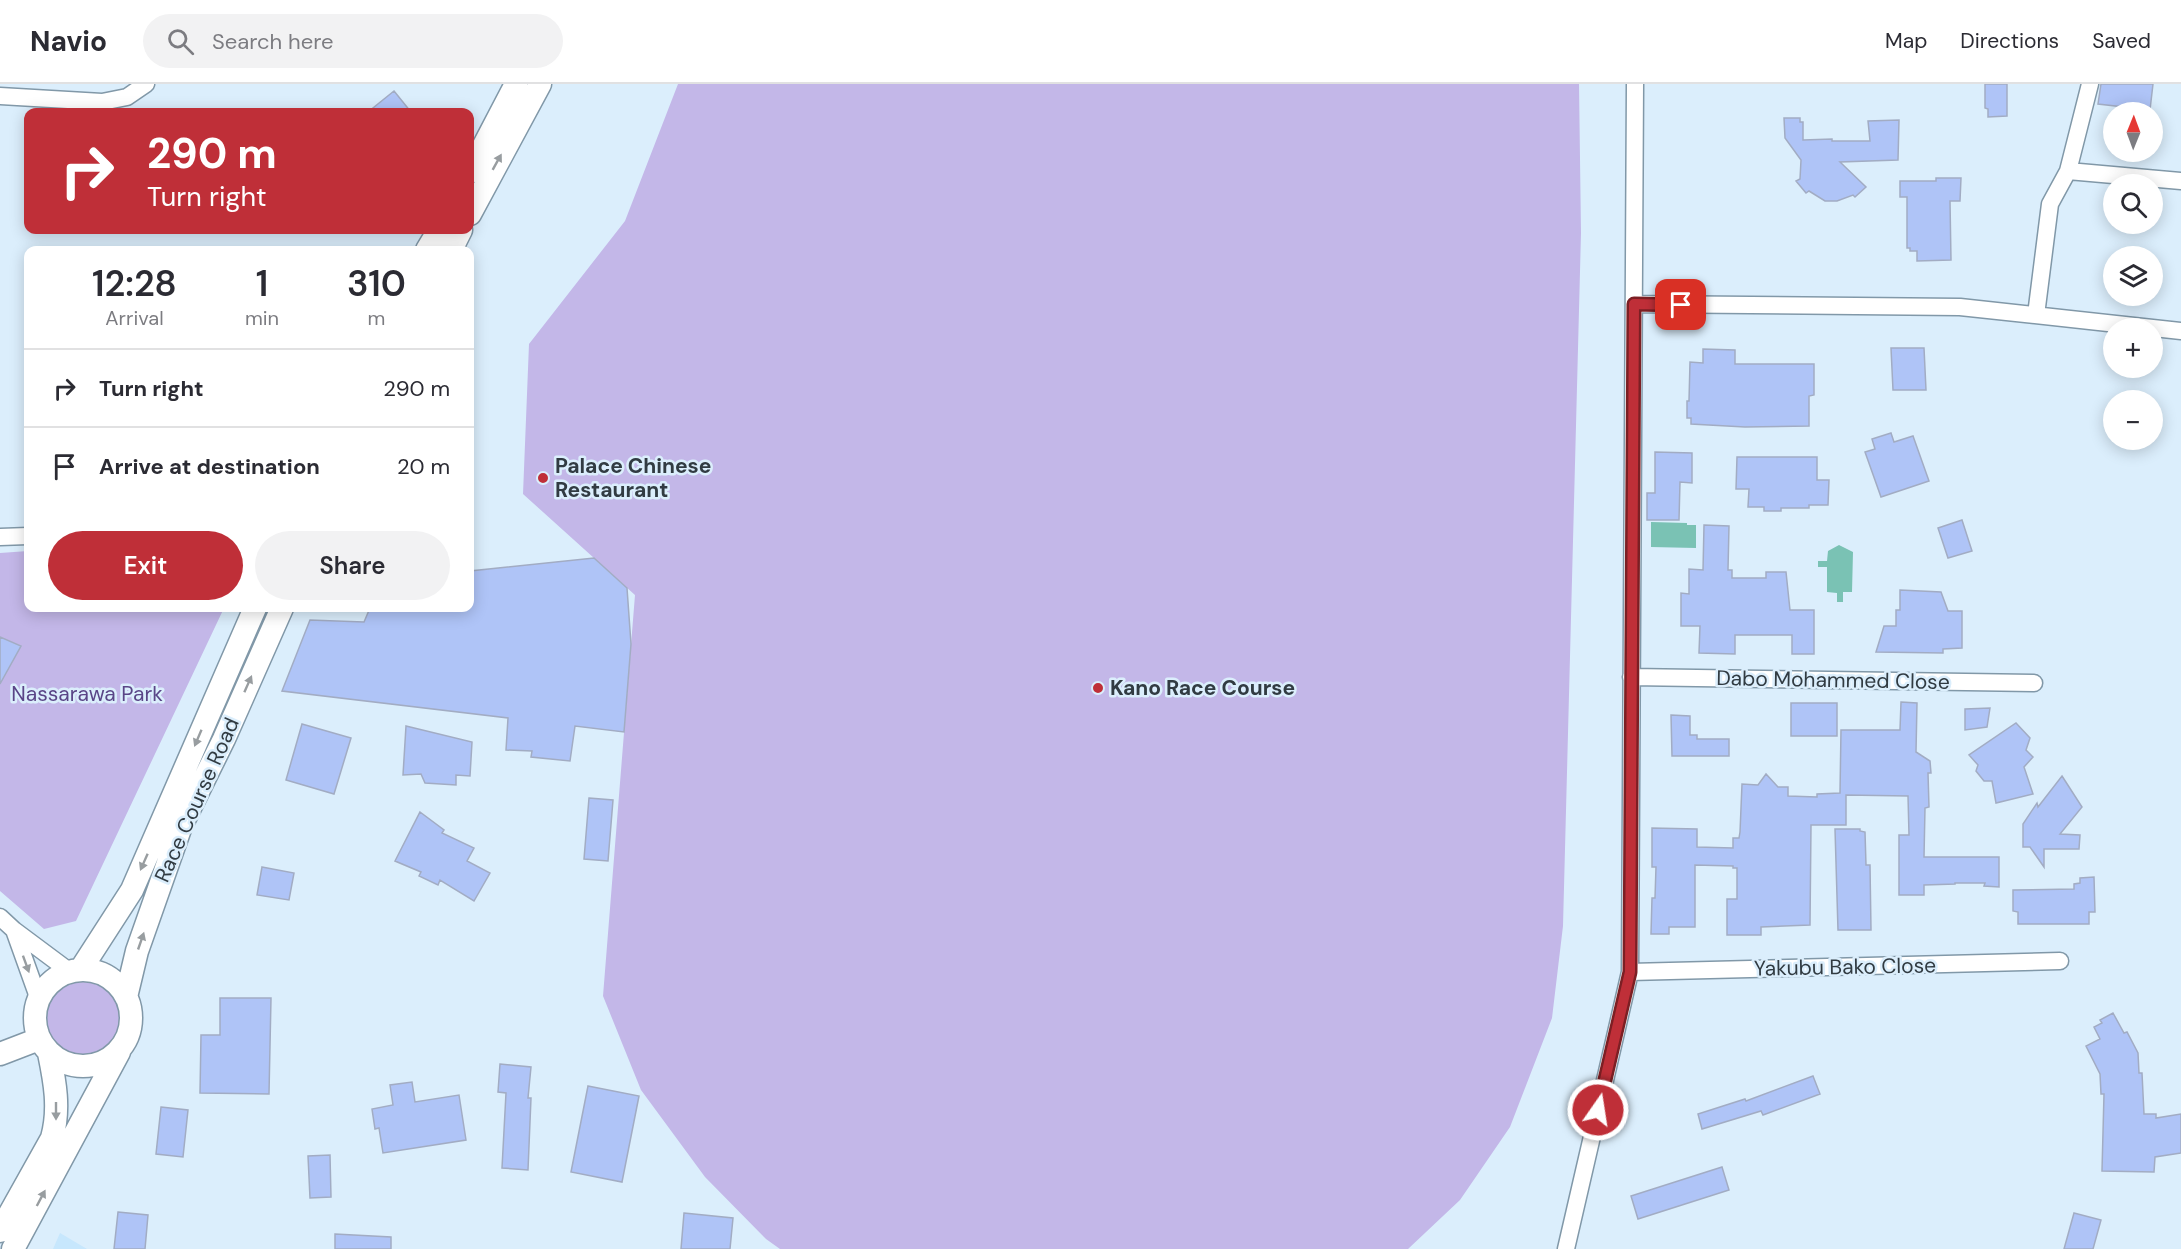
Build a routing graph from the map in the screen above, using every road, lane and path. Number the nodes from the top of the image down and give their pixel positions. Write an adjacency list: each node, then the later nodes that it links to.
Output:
1 (146, 84): 6 (street)
2 (516, 84): 7 (street)
3 (540, 84): 10 (street, one-way to 3)
4 (1635, 84): 11 (street)
5 (2090, 84): 8 (street)
6 (0, 96)
7 (474, 164)
8 (2068, 171): 9 (street); 12 (street)
9 (2181, 181)
10 (474, 207)
11 (1634, 304): 12 (street); 18 (street)
12 (2036, 315): 13 (street)
13 (2181, 331)
14 (24, 536): 15 (street)
15 (0, 537)
16 (253, 612): 23 (street, Race Course Road, one-way to 23)
17 (280, 612): 26 (street, Race Course Road, one-way to 17)
18 (1631, 677): 19 (street, Dabo Mohammed Close); 24 (street)
19 (2034, 683)
20 (0, 917): 21 (street)
21 (14, 930): 23 (street); 25 (street, one-way to 25)
22 (2060, 962): 24 (street, Yakubu Bako Close)
23 (75, 970): 25 (street); 26 (street)
24 (1630, 972): 32 (street)
25 (38, 997): 28 (street)
26 (126, 997): 27 (street)
27 (126, 1040): 28 (street); 31 (street, one-way to 27)
28 (44, 1046): 29 (street); 30 (street, one-way to 30)
29 (0, 1053)
30 (0, 1231)
31 (13, 1249)
32 (1566, 1249)

